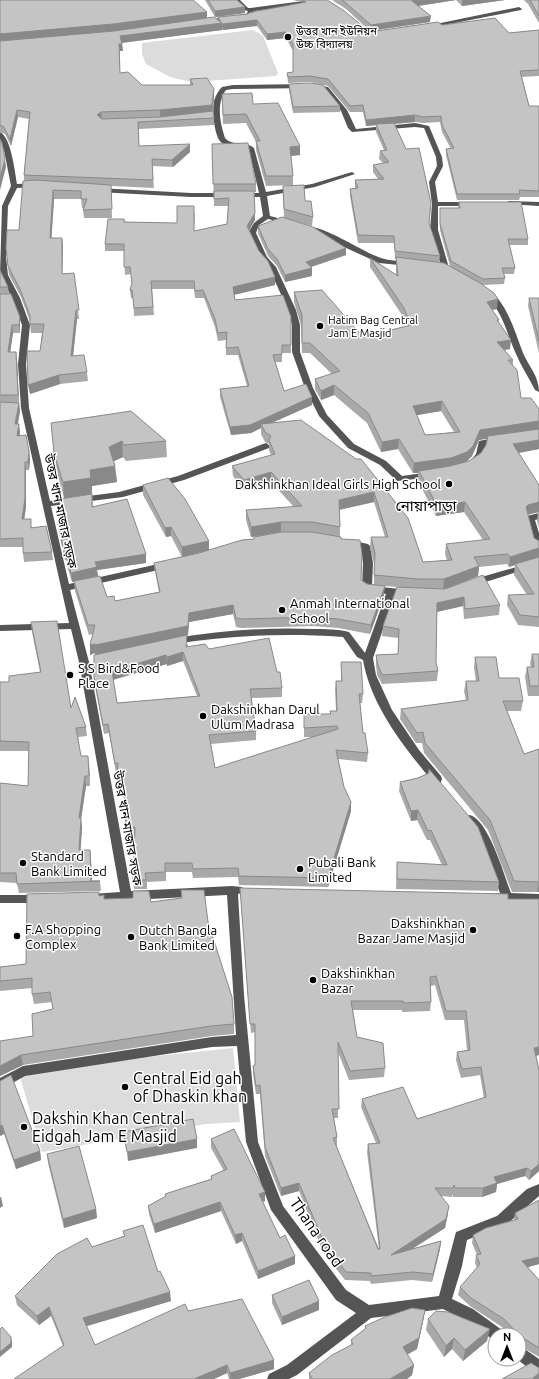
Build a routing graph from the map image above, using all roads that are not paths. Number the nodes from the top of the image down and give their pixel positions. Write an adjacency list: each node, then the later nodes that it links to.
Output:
1 (237, 0): 4 (street)
2 (325, 0): 4 (street)
3 (519, 9): 6 (street)
4 (251, 10): 5 (street)
5 (200, 23)
6 (422, 28)
7 (217, 115): 8 (street); 14 (street); 16 (street)
8 (210, 116)
9 (0, 134): 12 (street)
10 (352, 174): 14 (street)
11 (42, 185): 12 (street)
12 (14, 186): 19 (street, উত্তর খান মাজার সড়ক)
13 (88, 189): 14 (street)
14 (263, 195): 20 (street)
15 (502, 203): 18 (street)
16 (435, 204): 17 (street); 24 (street)
17 (480, 204)
18 (539, 204)
19 (2, 206): 27 (street, উত্তর খান মাজার সড়ক)
20 (267, 217): 21 (street); 32 (street)
21 (295, 223)
22 (308, 228): 23 (street)
23 (416, 265)
24 (460, 277)
25 (483, 288): 28 (street)
26 (5, 298): 27 (street)
27 (16, 298): 33 (street, উত্তর খান মাজার সড়ক)
28 (539, 390)
29 (510, 439): 31 (street)
30 (266, 446): 33 (street)
31 (464, 467)
32 (442, 472)
33 (47, 504): 40 (street, উত্তর খান মাজার সড়ক)
34 (539, 516): 36 (street)
35 (340, 542): 41 (street)
36 (539, 548)
37 (539, 561): 39 (street)
38 (176, 563): 40 (street)
39 (464, 586)
40 (65, 588): 43 (street, উত্তর খান মাজার সড়ক)
41 (392, 591): 42 (street); 46 (street)
42 (417, 594)
43 (75, 626): 44 (street); 51 (street, উত্তর খান মাজার সড়ক)
44 (0, 628)
45 (164, 643): 46 (street)
46 (368, 658): 47 (street)
47 (445, 788)
48 (462, 810): 54 (street)
49 (232, 890): 50 (street); 51 (street); 58 (street, Thana road)
50 (248, 890)
51 (126, 896): 53 (street)
52 (484, 897): 54 (street)
53 (79, 898)
54 (507, 898): 55 (street)
55 (539, 898)
56 (0, 899): 57 (street)
57 (48, 899)
58 (243, 1040): 59 (street); 62 (street, Thana road)
59 (0, 1085)
60 (539, 1190): 61 (street)
61 (444, 1302): 62 (street); 63 (street)
62 (368, 1312): 66 (street)
63 (487, 1328)
64 (527, 1358): 65 (street)
65 (539, 1368)
66 (274, 1379)

